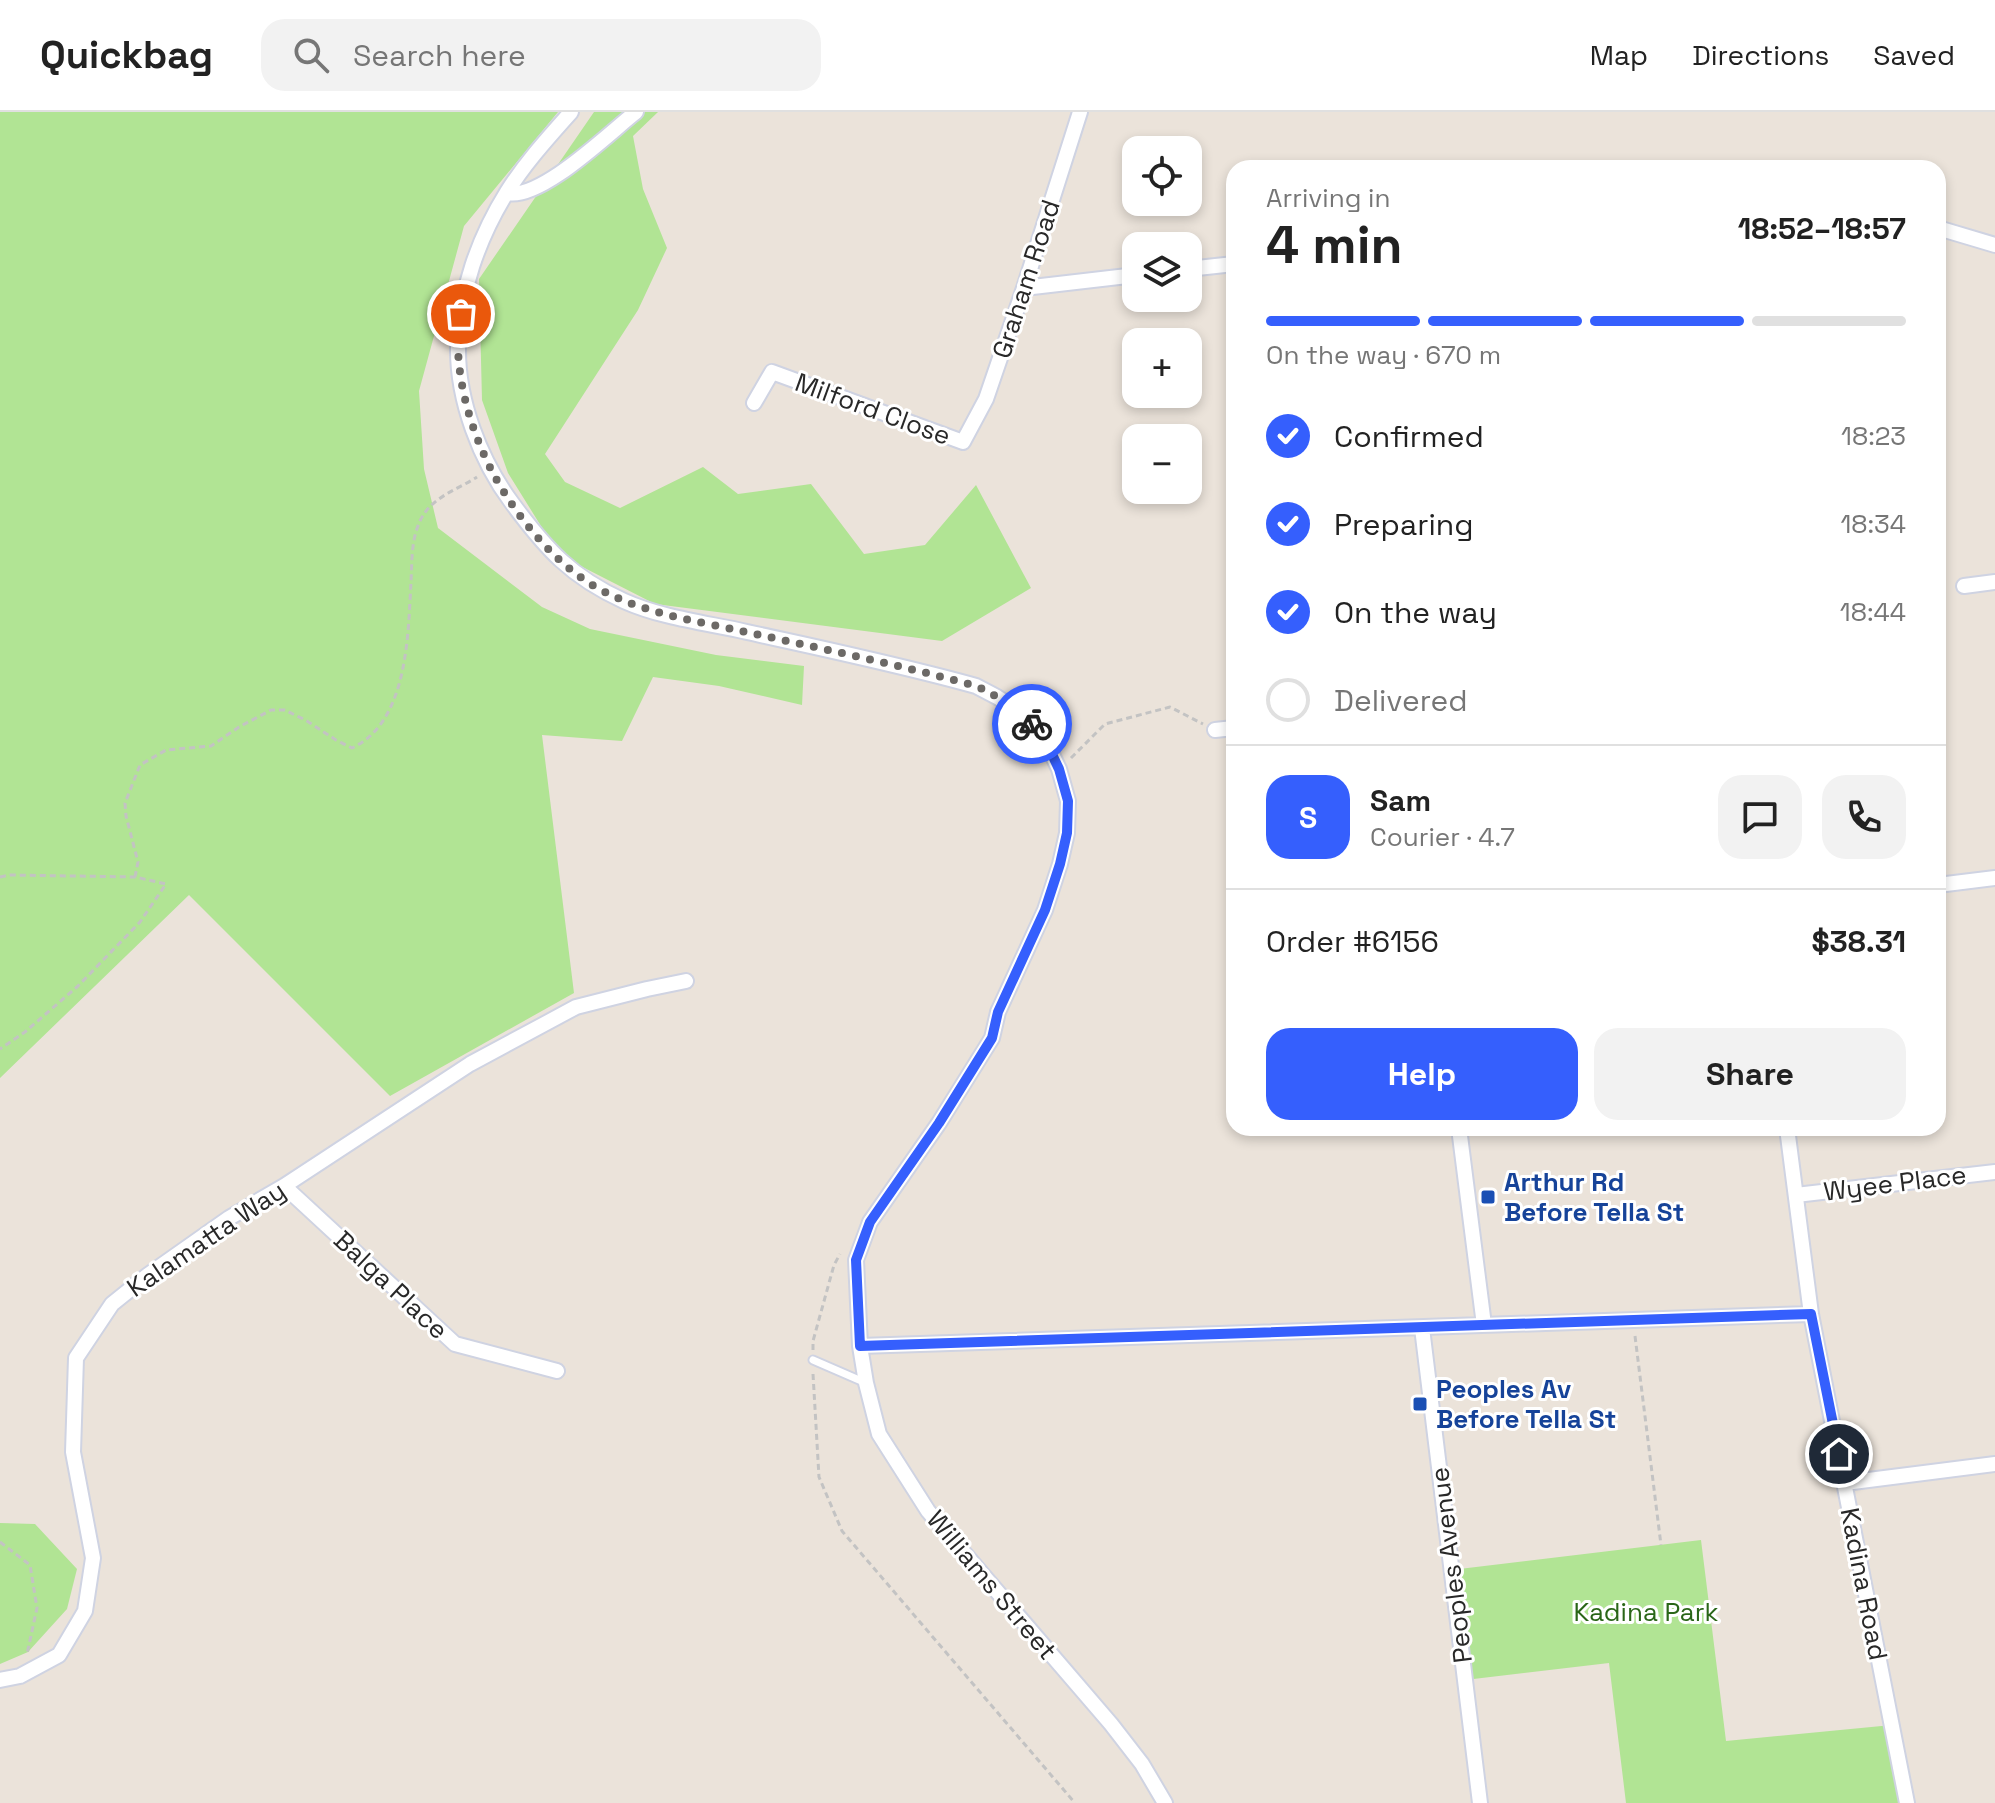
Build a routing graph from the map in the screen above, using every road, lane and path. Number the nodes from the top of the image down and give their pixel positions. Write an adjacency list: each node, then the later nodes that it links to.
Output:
1 (571, 112): 4 (street, Williams Street)
2 (636, 112): 4 (street)
3 (1080, 112): 10 (street, Graham Road)
4 (507, 193): 13 (street, Williams Street)
5 (1946, 230): 6 (street)
6 (1995, 245)
7 (1226, 265): 8 (street)
8 (1202, 267)
9 (1122, 277): 10 (street)
10 (1024, 288): 12 (street, Graham Road)
11 (754, 403): 12 (street, Milford Close)
12 (963, 442)
13 (491, 469): 18 (street, Williams Street); 20 (path)
14 (1995, 582): 15 (street)
15 (1964, 586)
16 (1226, 729): 17 (street)
17 (1215, 730): 18 (path)
18 (1059, 769): 35 (street, Williams Street)
19 (0, 877): 20 (path)
20 (135, 877): 24 (path)
21 (1995, 878): 22 (street)
22 (1946, 884)
23 (686, 981): 28 (street, Kalamatta Way)
24 (0, 1049)
25 (1460, 1136): 33 (street)
26 (1788, 1136): 29 (street, Kadina Road)
27 (1995, 1172): 29 (street, Wyee Place)
28 (284, 1186): 37 (street, Balga Place); 43 (street, Kalamatta Way)
29 (1796, 1195): 31 (street, Kadina Road)
30 (841, 1252): 36 (path)
31 (1811, 1314): 32 (street); 40 (street, Kadina Road)
32 (1633, 1320): 33 (street); 42 (path)
33 (1484, 1325): 34 (street)
34 (1422, 1328): 35 (street); 47 (street, Peoples Avenue)
35 (860, 1346): 38 (street, Williams Street)
36 (813, 1360): 38 (lane); 45 (path)
37 (557, 1371)
38 (866, 1383): 46 (street, Williams Street)
39 (1995, 1464): 40 (street)
40 (1845, 1483): 48 (street, Kadina Road)
41 (0, 1542): 43 (path)
42 (1661, 1545)
43 (20, 1676): 44 (street, Kalamatta Way)
44 (0, 1680)
45 (1075, 1803)
46 (1165, 1803)
47 (1480, 1803)
48 (1907, 1803)

